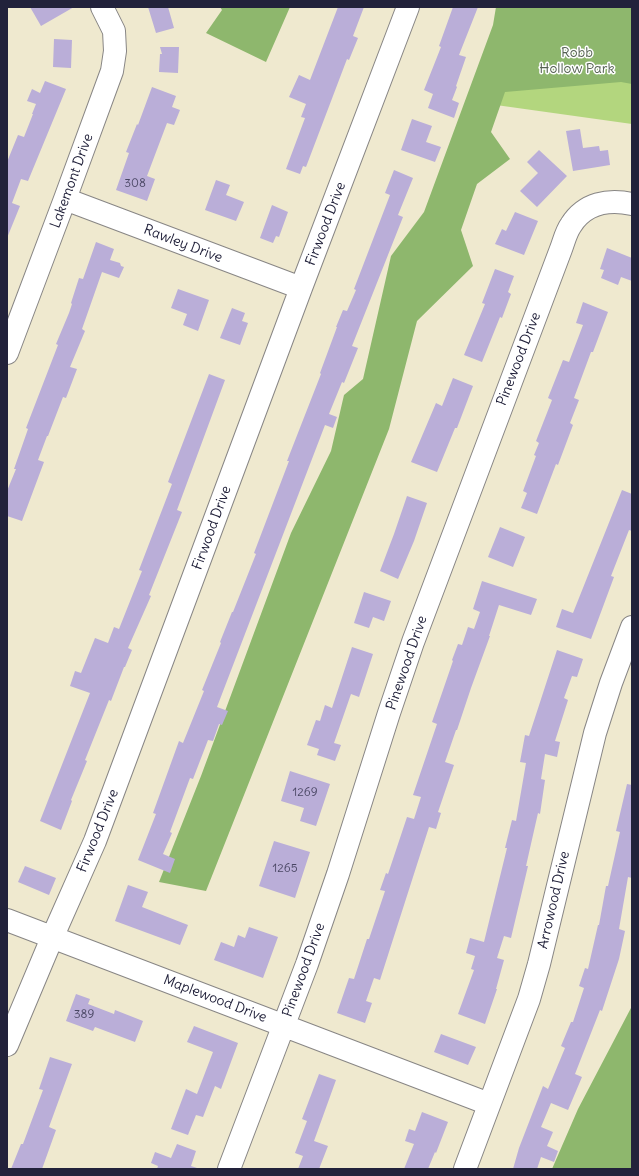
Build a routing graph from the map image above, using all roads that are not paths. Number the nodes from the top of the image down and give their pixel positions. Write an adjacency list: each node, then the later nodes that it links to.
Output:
1 (102, 7): 3 (street, Lakemont Drive)
2 (408, 7): 5 (street, Firwood Drive)
3 (65, 199): 5 (street, Rawley Drive); 6 (street, Lakemont Drive)
4 (632, 204): 10 (street, Pinewood Drive)
5 (301, 288): 9 (street, Firwood Drive)
6 (7, 353)
7 (632, 627): 12 (street, Arrowood Drive)
8 (7, 920): 9 (street, Maplewood Drive)
9 (52, 938): 10 (street, Maplewood Drive); 11 (street, Firwood Drive)
10 (284, 1025): 12 (street, Maplewood Drive); 13 (street, Pinewood Drive)
11 (7, 1045)
12 (489, 1104): 14 (street, Arrowood Drive)
13 (229, 1169)
14 (465, 1169)

